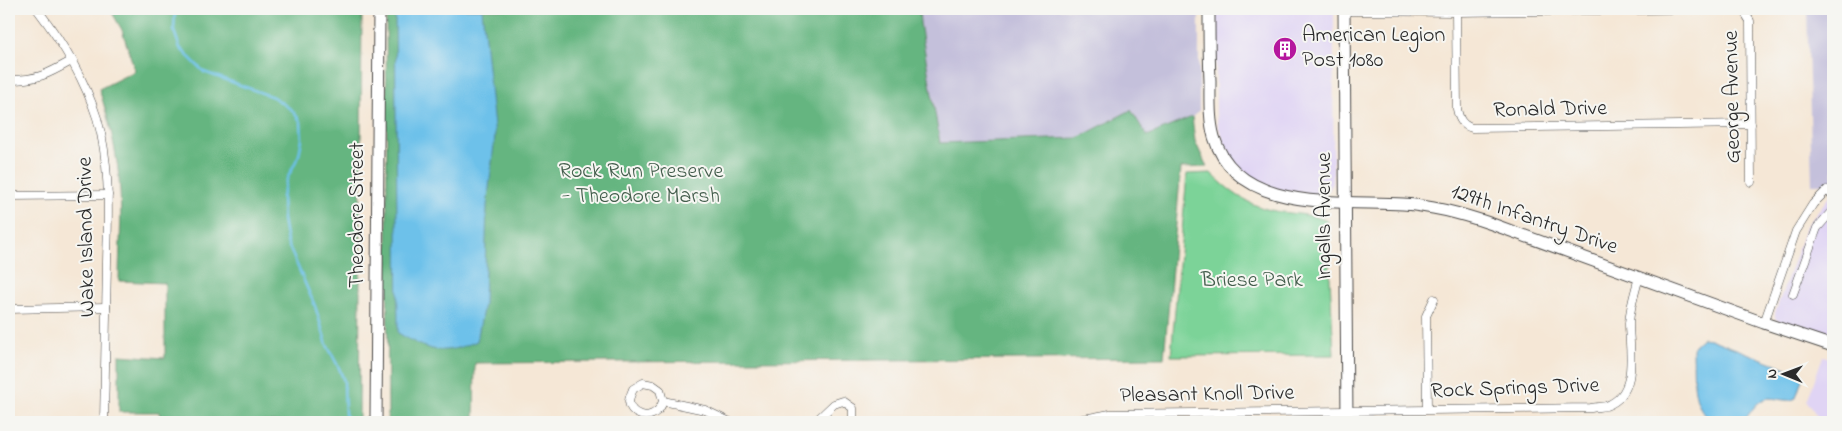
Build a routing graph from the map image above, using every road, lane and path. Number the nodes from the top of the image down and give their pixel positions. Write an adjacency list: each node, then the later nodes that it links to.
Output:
1 (37, 9): 8 (street, Wake Island Drive)
2 (379, 9): 29 (street, Theodore Street)
3 (1209, 9): 15 (street, 129th Infantry Drive)
4 (1715, 9): 7 (street)
5 (1344, 10): 7 (street); 15 (street, Ingalls Avenue)
6 (1742, 11): 10 (street, George Avenue)
7 (1456, 12): 10 (street, Ronald Drive)
8 (73, 60): 9 (street); 13 (street, Wake Island Drive)
9 (9, 80)
10 (1751, 124): 11 (street, George Avenue)
11 (1752, 182)
12 (1830, 193): 22 (street)
13 (108, 195): 14 (street); 20 (street, Wake Island Drive)
14 (9, 196)
15 (1345, 202): 17 (street, 129th Infantry Drive); 26 (street, Ingalls Avenue)
16 (1833, 210): 18 (street)
17 (1639, 277): 22 (street, 129th Infantry Drive); 25 (street, Rock Springs Drive)
18 (1793, 294)
19 (1434, 299): 25 (street)
20 (106, 307): 21 (street); 30 (street, Wake Island Drive)
21 (9, 308)
22 (1764, 323): 23 (street, 129th Infantry Drive)
23 (1833, 346)
24 (664, 401): 24 (street); 31 (street)
25 (1428, 409): 26 (street, Rock Springs Drive)
26 (1347, 410): 27 (street, Pleasant Knoll Drive); 37 (street, Ingalls Avenue)
27 (1273, 412): 28 (street, Pleasant Knoll Drive); 36 (street)
28 (1139, 414): 34 (street, Pleasant Knoll Drive); 35 (street)
29 (376, 418)
30 (104, 422)
31 (730, 422)
32 (815, 422): 33 (street)
33 (854, 422)
34 (1068, 422)
35 (1139, 422)
36 (1274, 422)
37 (1347, 422)

